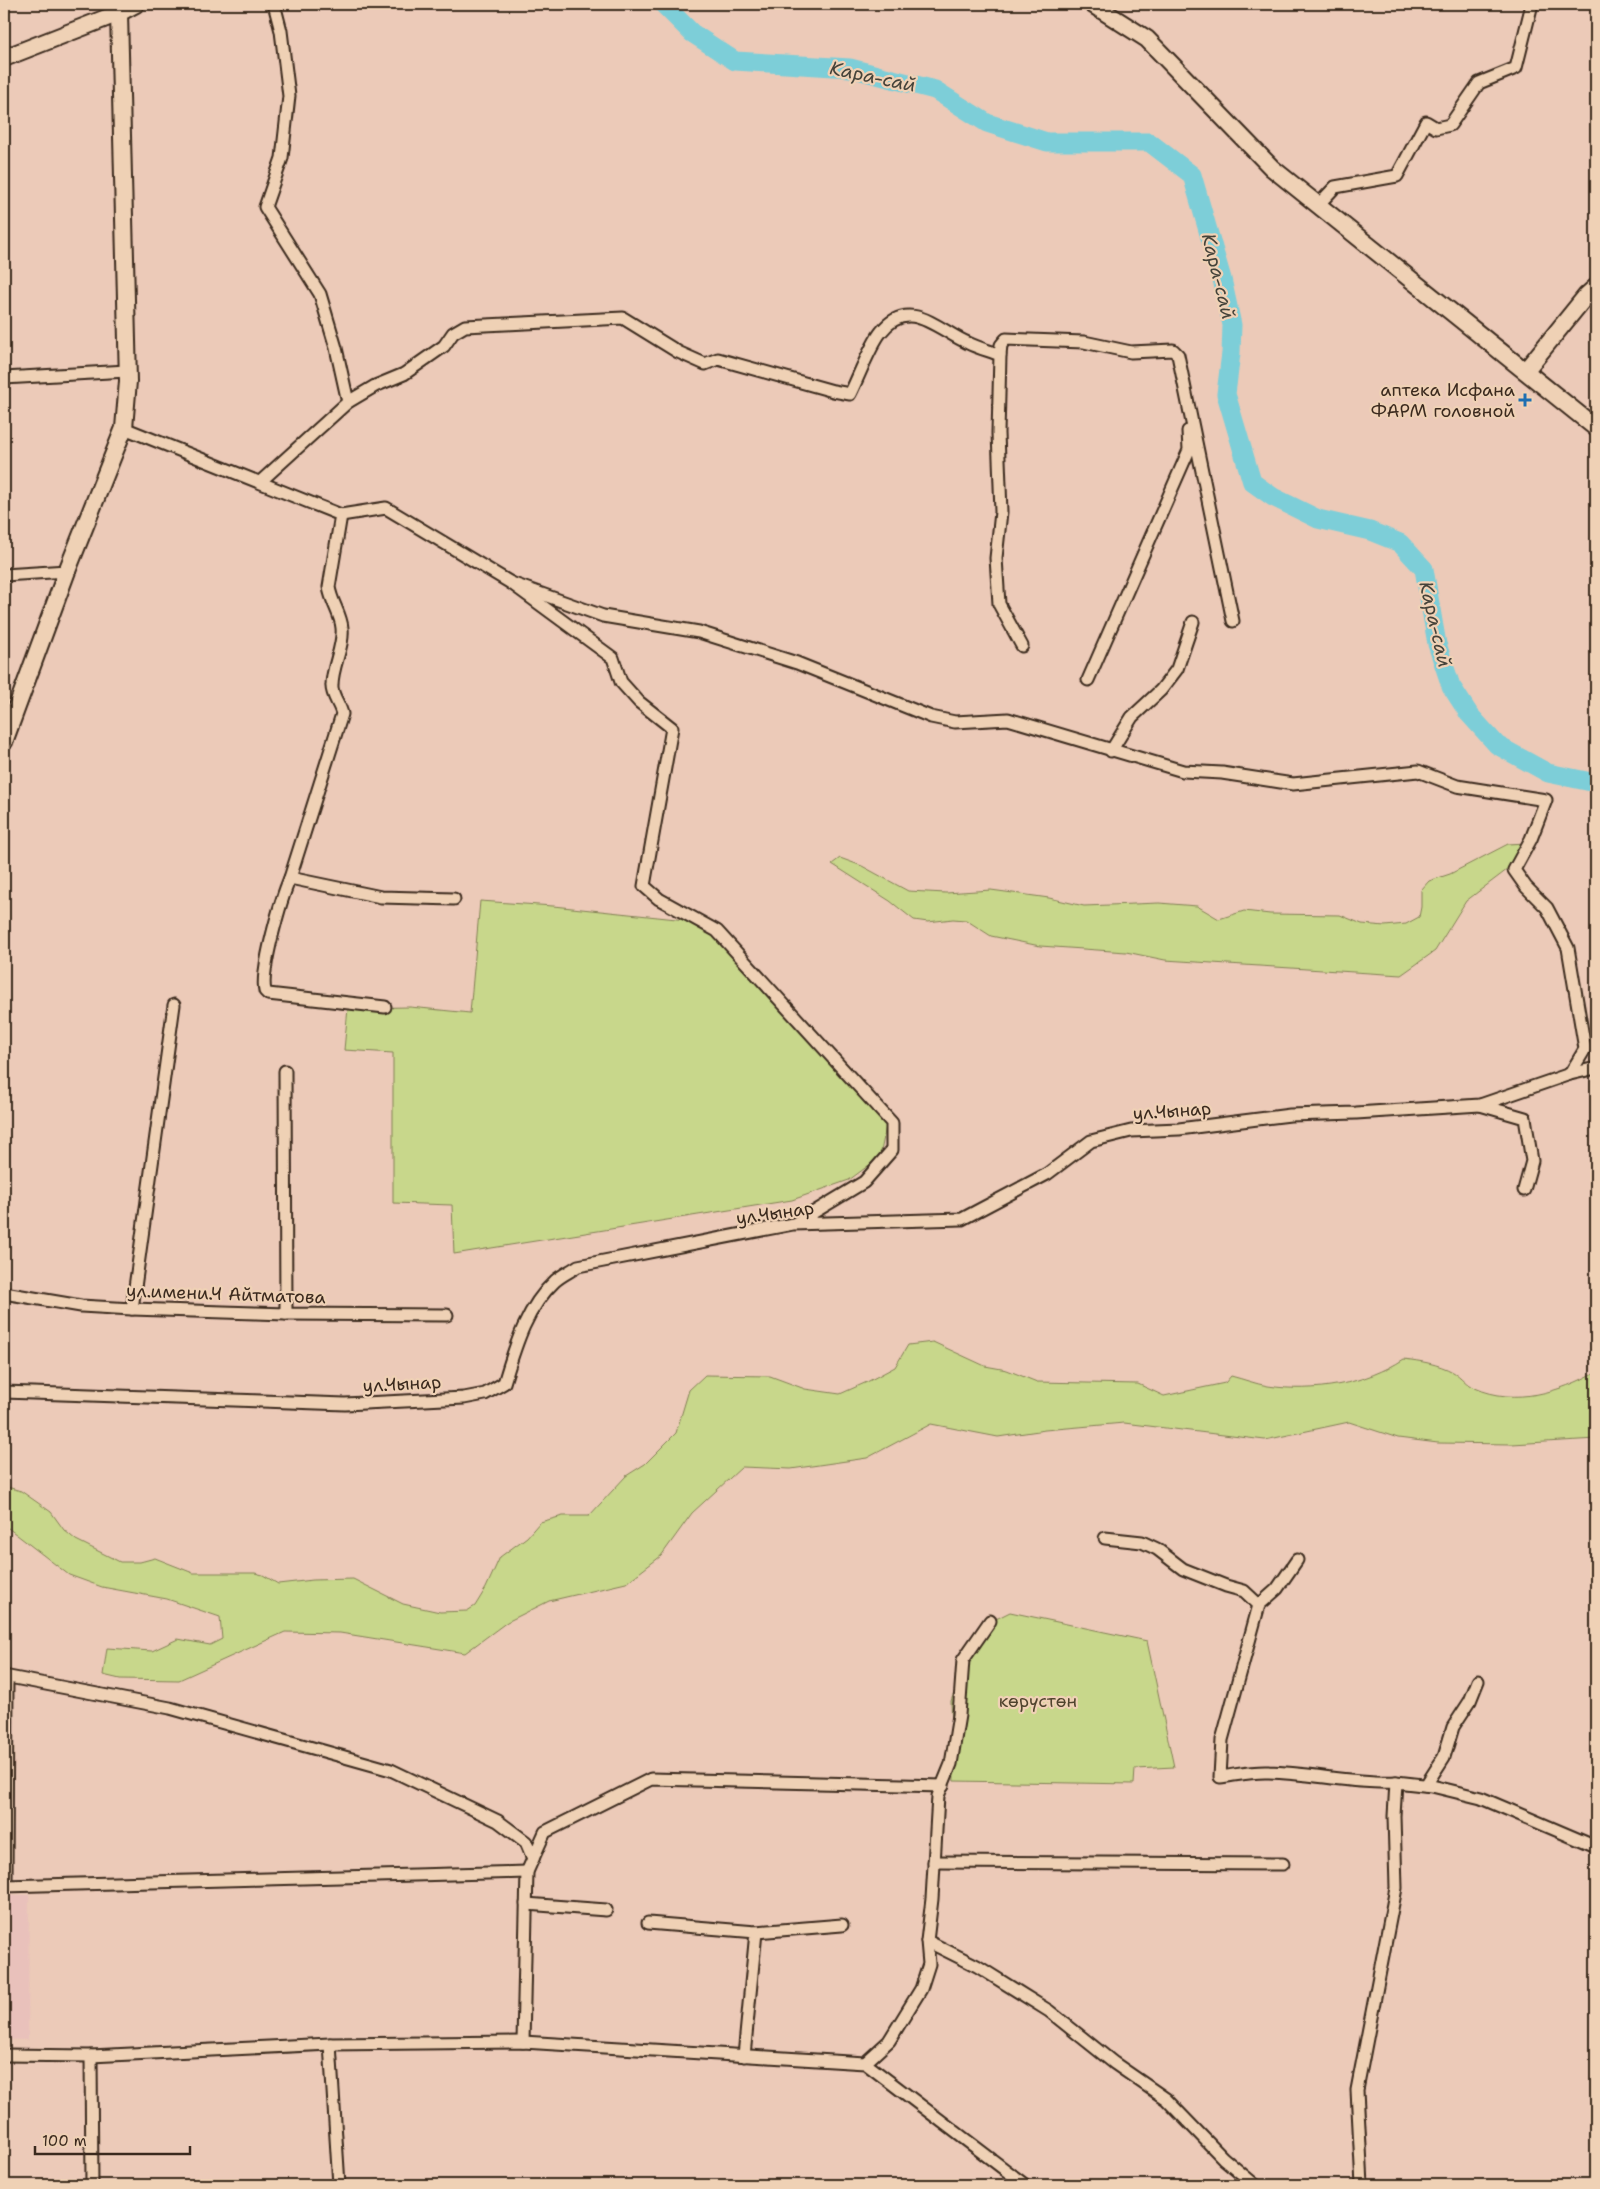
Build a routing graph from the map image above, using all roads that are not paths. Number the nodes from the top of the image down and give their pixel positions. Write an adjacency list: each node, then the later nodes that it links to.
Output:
1 (136, 4): 5 (street)
2 (274, 4): 14 (street)
3 (1092, 4): 7 (street)
4 (1532, 4): 7 (street)
5 (119, 13): 6 (street); 12 (street)
6 (4, 58)
7 (1318, 205): 11 (street)
8 (1596, 287): 11 (street)
9 (1000, 355): 10 (street); 14 (street); 24 (street)
10 (1178, 355): 22 (street); 25 (street)
11 (1526, 370): 16 (street)
12 (127, 371): 13 (street); 15 (street)
13 (4, 378)
14 (348, 402): 17 (street)
15 (124, 428): 17 (street); 19 (street)
16 (1596, 428)
17 (260, 482): 18 (street)
18 (341, 515): 21 (street); 28 (street)
19 (67, 571): 20 (street); 26 (street)
20 (4, 575)
21 (512, 583): 27 (street); 37 (street)
22 (1233, 621)
23 (1193, 622): 27 (street)
24 (1022, 646)
25 (1088, 680)
26 (4, 742)
27 (1111, 751): 34 (street)
28 (290, 878): 29 (street); 31 (street)
29 (454, 899)
30 (174, 1005): 39 (street)
31 (385, 1007)
32 (1596, 1068): 34 (street, ул.Чынар)
33 (285, 1071): 40 (street)
34 (1570, 1074): 35 (street, ул.Чынар)
35 (1480, 1105): 36 (street); 37 (street, ул.Чынар)
36 (1524, 1190)
37 (793, 1224): 42 (street, ул.Чынар)
38 (4, 1293): 39 (street, ул.имени.Ч Айтматова)
39 (132, 1309): 40 (street, ул.имени.Ч Айтматова)
40 (286, 1314): 41 (street, ул.имени.Ч Айтматова)
41 (448, 1315)
42 (4, 1392)
43 (1105, 1538): 45 (street)
44 (1298, 1560): 45 (street)
45 (1259, 1605): 49 (street)
46 (990, 1621): 51 (street)
47 (5, 1676): 53 (street); 57 (street)
48 (1478, 1681): 50 (street)
49 (1396, 1782): 50 (street); 74 (street)
50 (1426, 1785): 52 (street)
51 (944, 1786): 53 (street); 54 (street)
52 (1596, 1847)
53 (533, 1858): 56 (street)
54 (934, 1862): 55 (street); 63 (street)
55 (1283, 1864)
56 (527, 1872): 57 (street); 58 (street)
57 (5, 1886)
58 (526, 1904): 59 (street); 64 (street)
59 (606, 1910)
60 (648, 1923): 62 (street)
61 (842, 1925): 62 (street)
62 (756, 1932): 68 (street)
63 (927, 1941): 69 (street); 73 (street)
64 (523, 2042): 65 (street); 68 (street)
65 (330, 2044): 67 (street); 71 (street)
66 (4, 2055): 67 (street)
67 (91, 2056): 70 (street)
68 (744, 2056): 69 (street)
69 (865, 2063): 72 (street)
70 (92, 2185)
71 (339, 2185)
72 (1025, 2185)
73 (1255, 2185)
74 (1362, 2185)

